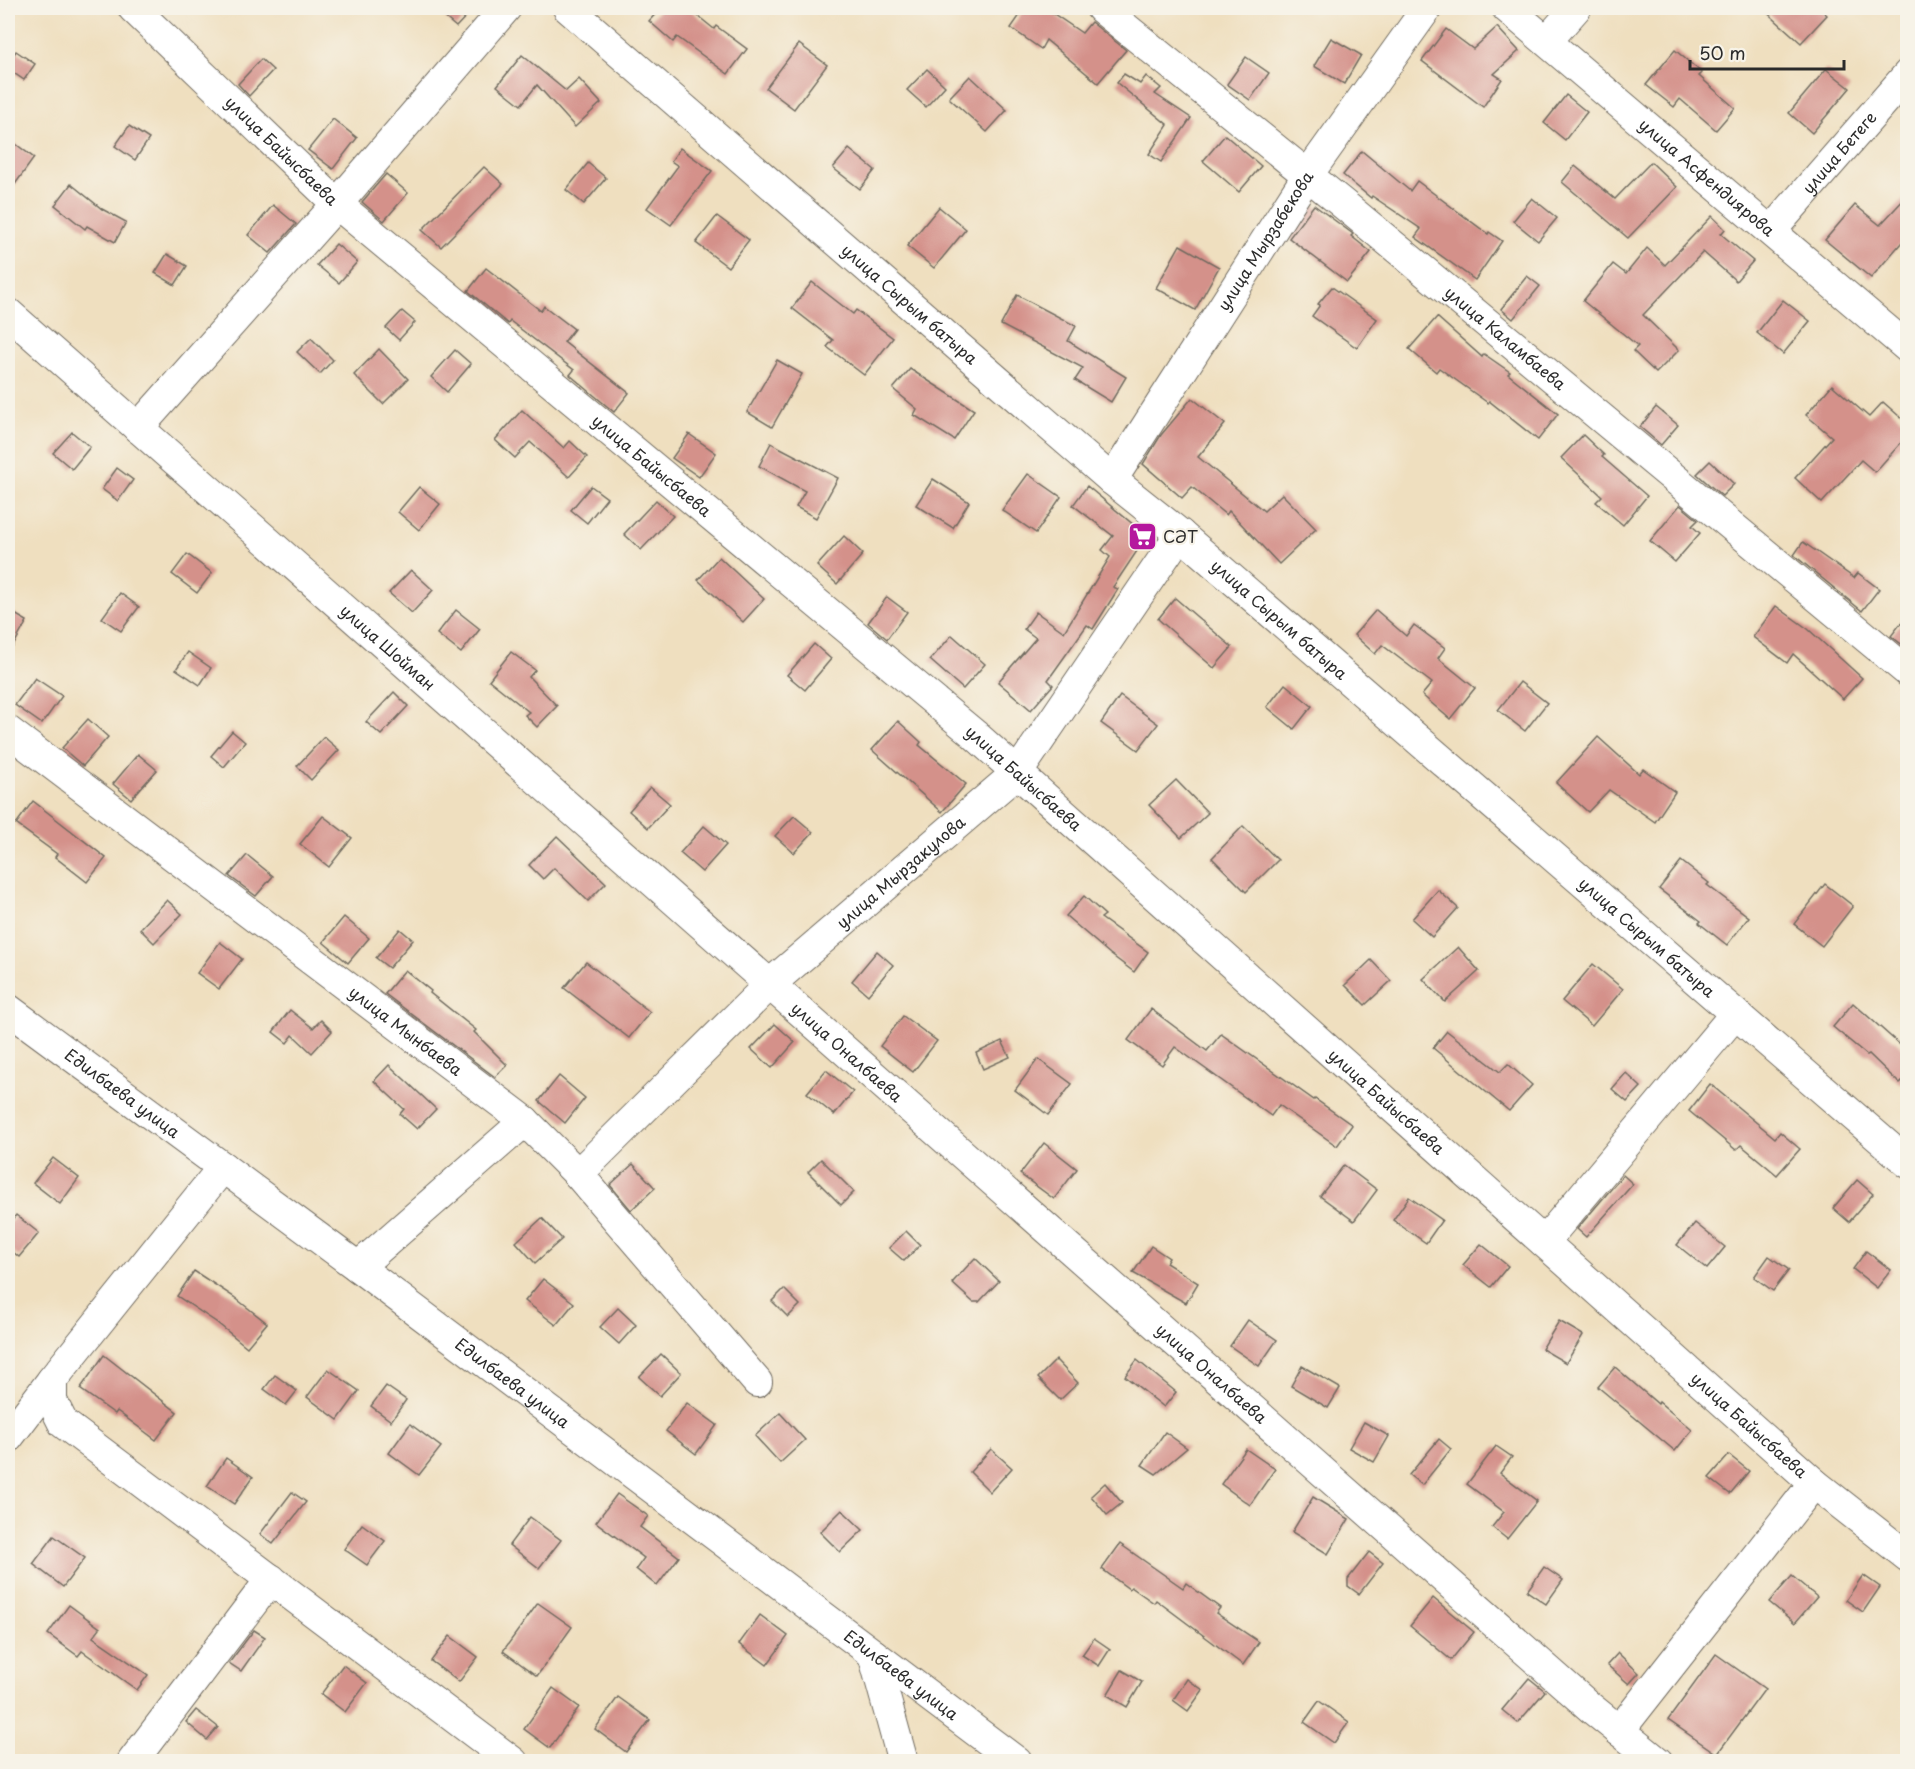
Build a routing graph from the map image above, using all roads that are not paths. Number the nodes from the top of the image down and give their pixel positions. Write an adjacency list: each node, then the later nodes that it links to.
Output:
1 (133, 8): 11 (street, улица Байысбаева)
2 (506, 8): 11 (street)
3 (567, 8): 16 (street, улица Сырым батыра)
4 (1101, 8): 10 (street, улица Каламбаева)
5 (1427, 8): 10 (street, улица Мырзабекова)
6 (1507, 8): 8 (street, улица Асфендиярова)
7 (1576, 8): 8 (street)
8 (1547, 41): 12 (street, улица Асфендиярова)
9 (1908, 74): 12 (street, улица Бетеге)
10 (1307, 176): 16 (street, улица Мырзабекова); 18 (street, улица Каламбаева)
11 (337, 204): 15 (street); 20 (street, улица Байысбаева)
12 (1770, 231): 14 (street, улица Асфендиярова)
13 (8, 313): 15 (street, улица Шойман)
14 (1908, 348)
15 (138, 428): 21 (street, улица Шойман)
16 (1112, 480): 17 (street, улица Сырым батыра)
17 (1180, 534): 20 (street, улица Мырзакулова); 23 (street, улица Сырым батыра)
18 (1908, 672)
19 (8, 731): 24 (street, улица Мынбаева)
20 (1018, 772): 21 (street, улица Мырзакулова); 28 (street, улица Байысбаева)
21 (769, 983): 27 (street, улица Мырзакулова); 37 (street, улица Оналбаева)
22 (8, 1009): 26 (street, Едилбаева улица)
23 (1736, 1014): 25 (street, улица Сырым батыра); 28 (street)
24 (525, 1121): 27 (street, улица Мынбаева); 29 (street)
25 (1908, 1163)
26 (223, 1167): 29 (street, Едилбаева улица); 30 (street)
27 (578, 1174): 31 (street, улица Мынбаева)
28 (1544, 1242): 33 (street, улица Байысбаева)
29 (358, 1267): 36 (street, Едилбаева улица)
30 (51, 1380): 32 (street); 35 (street)
31 (757, 1382)
32 (8, 1438)
33 (1814, 1483): 34 (street, улица Байысбаева); 37 (street)
34 (1908, 1557)
35 (271, 1579): 38 (street); 39 (street)
36 (873, 1654): 40 (street); 41 (street, Едилбаева улица)
37 (1619, 1731): 42 (street, улица Оналбаева)
38 (497, 1757)
39 (132, 1761)
40 (903, 1761)
41 (1017, 1761)
42 (1658, 1761)

